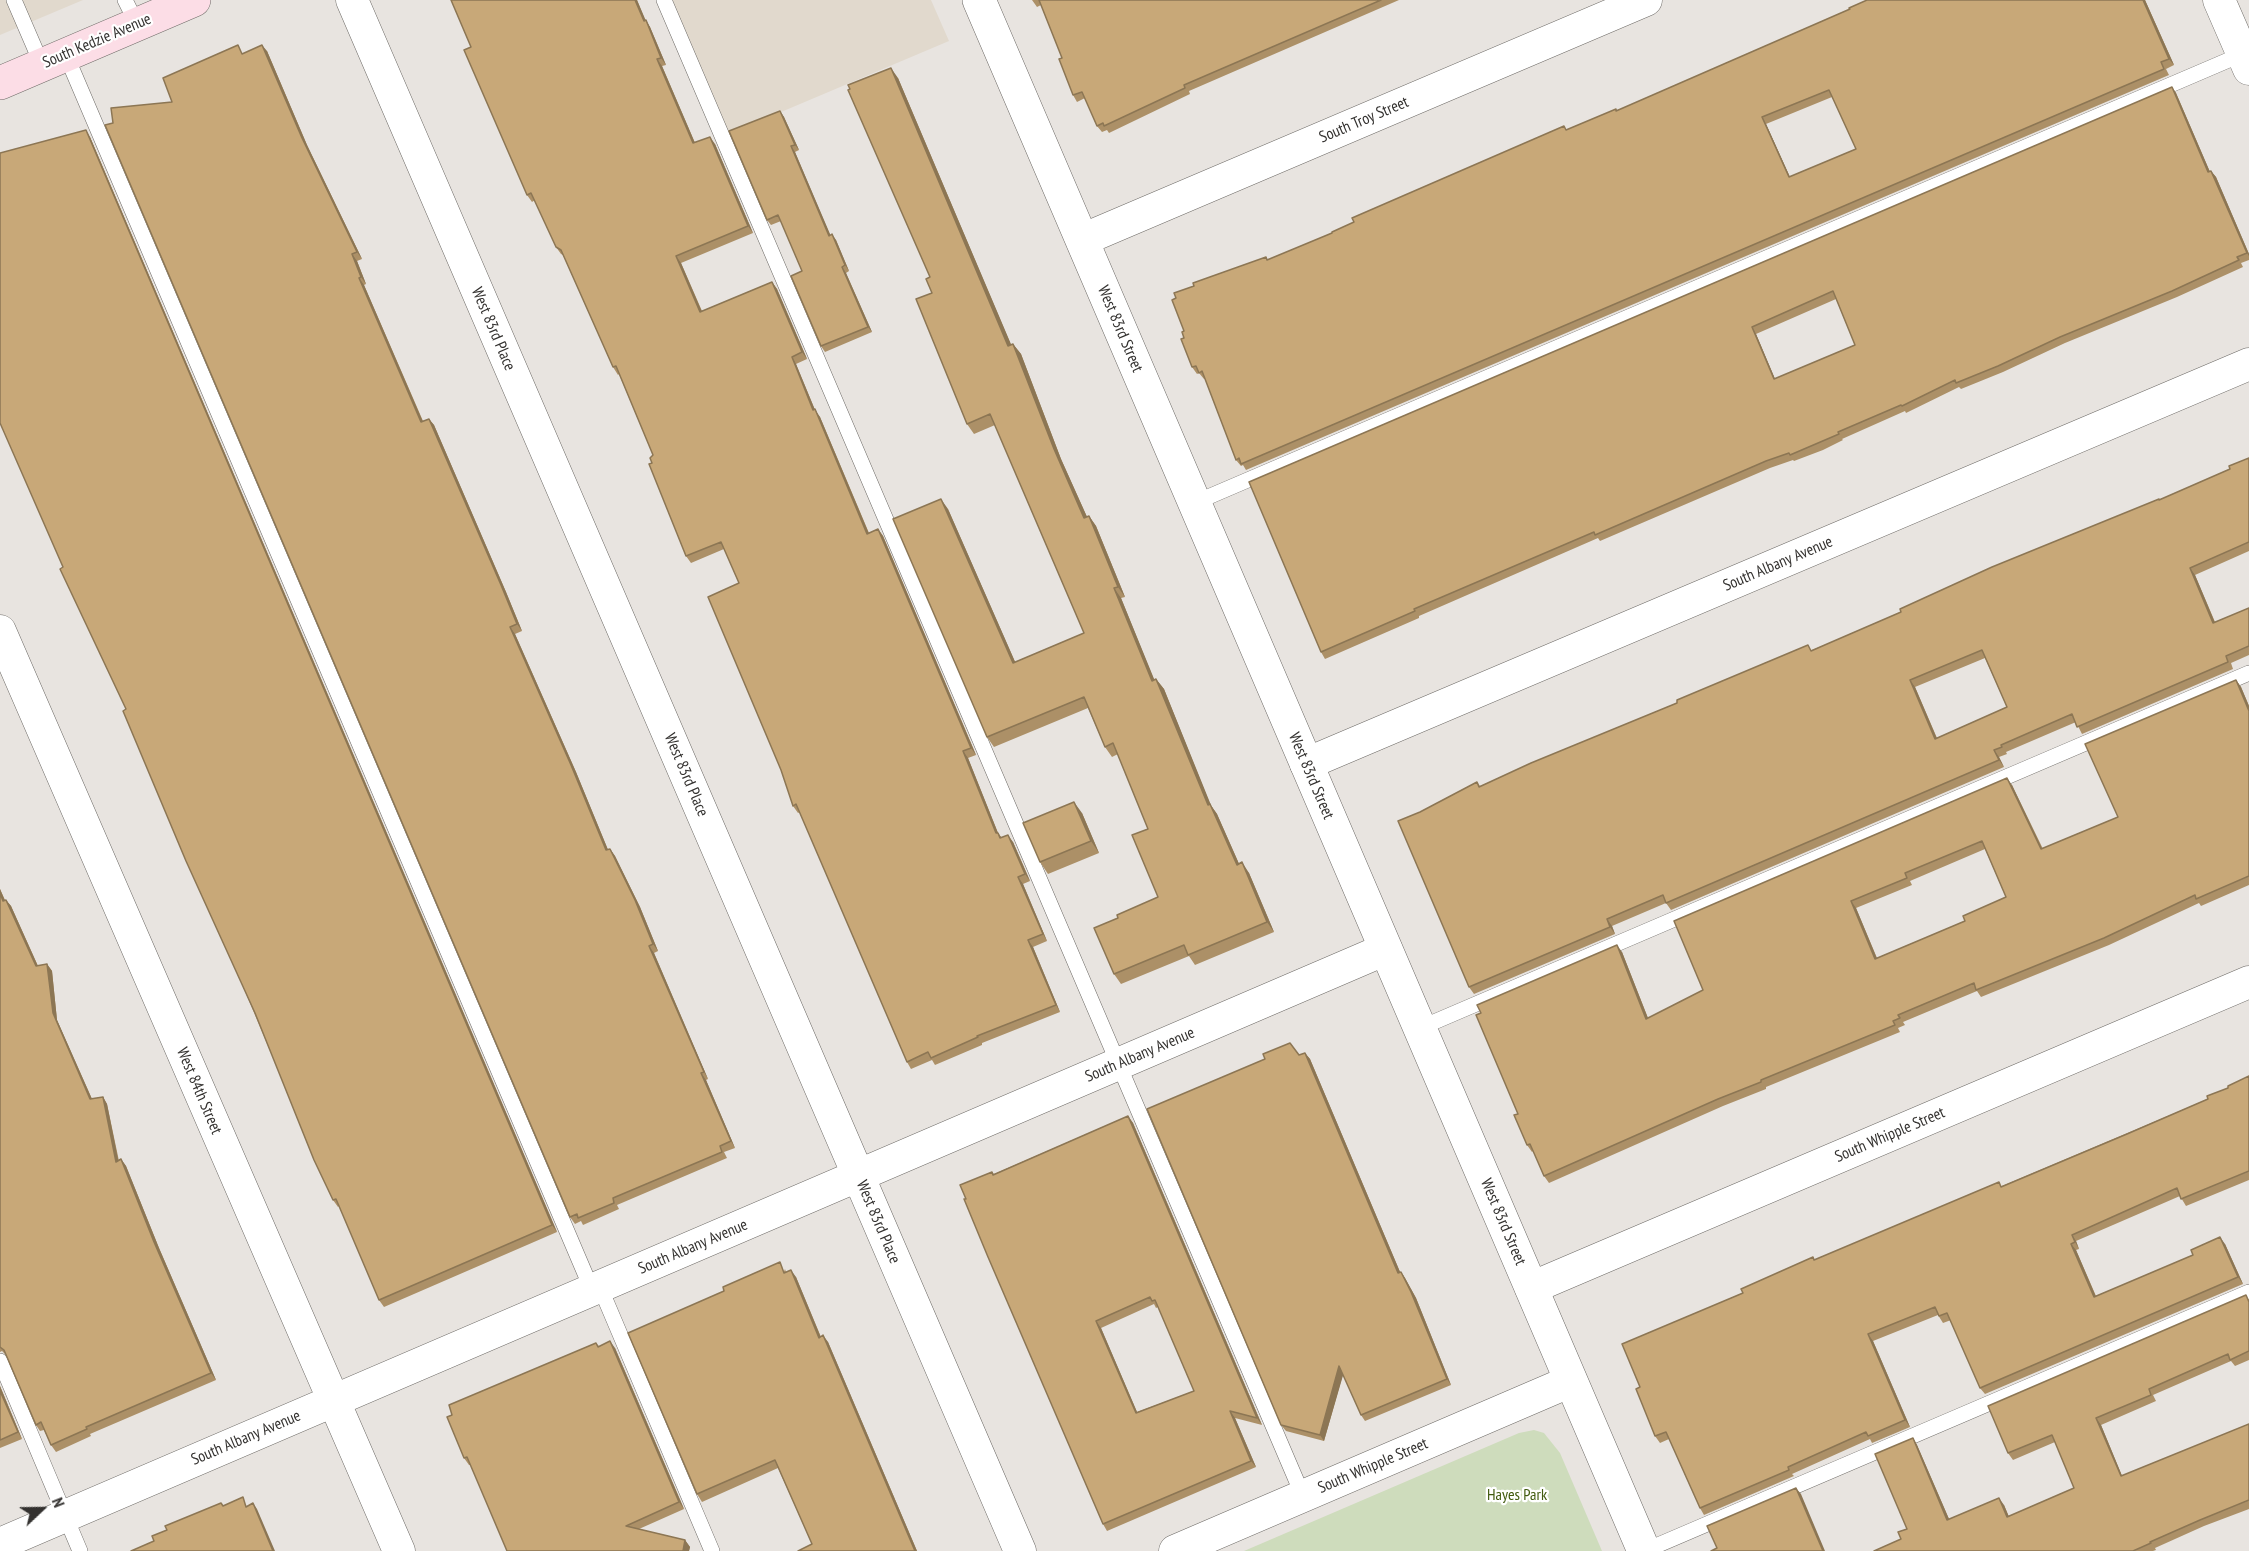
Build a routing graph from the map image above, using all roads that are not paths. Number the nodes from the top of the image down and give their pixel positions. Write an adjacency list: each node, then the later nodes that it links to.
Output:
1 (14, 0): 10 (lane)
2 (194, 0): 8 (main road, South Kedzie Avenue)
3 (352, 0): 22 (street, West 83rd Place)
4 (664, 0): 21 (lane)
5 (979, 0): 12 (street, West 83rd Street)
6 (1646, 0): 12 (street, South Troy Street)
7 (2219, 0): 9 (street)
8 (131, 12): 10 (main road, South Kedzie Avenue)
9 (2247, 58): 14 (lane)
10 (54, 60): 11 (main road, South Kedzie Avenue); 23 (lane)
11 (0, 83)
12 (1082, 240): 14 (street, West 83rd Street)
13 (2249, 364): 17 (street, South Albany Avenue)
14 (1194, 503): 17 (street, West 83rd Street)
15 (0, 631): 28 (street, West 84th Street)
16 (2249, 673): 20 (lane)
17 (1306, 764): 18 (street, West 83rd Street)
18 (1386, 949): 20 (street, West 83rd Street); 21 (street, South Albany Avenue)
19 (2249, 982): 24 (street, South Whipple Street)
20 (1420, 1028): 24 (street, West 83rd Street)
21 (1119, 1064): 22 (street, South Albany Avenue); 29 (lane)
22 (858, 1176): 23 (street, South Albany Avenue); 35 (street, West 83rd Place)
23 (596, 1288): 28 (street, South Albany Avenue); 34 (lane)
24 (1531, 1288): 27 (street, West 83rd Street)
25 (2249, 1292): 37 (lane)
26 (0, 1360): 30 (lane)
27 (1571, 1381): 29 (street, South Whipple Street); 37 (street, West 83rd Street)
28 (334, 1401): 30 (street, South Albany Avenue); 33 (street, West 84th Street)
29 (1303, 1496): 36 (street, South Whipple Street)
30 (66, 1516): 31 (street, South Albany Avenue); 32 (lane)
31 (0, 1544)
32 (80, 1551)
33 (399, 1551)
34 (712, 1551)
35 (1020, 1551)
36 (1175, 1551)
37 (1644, 1551)

